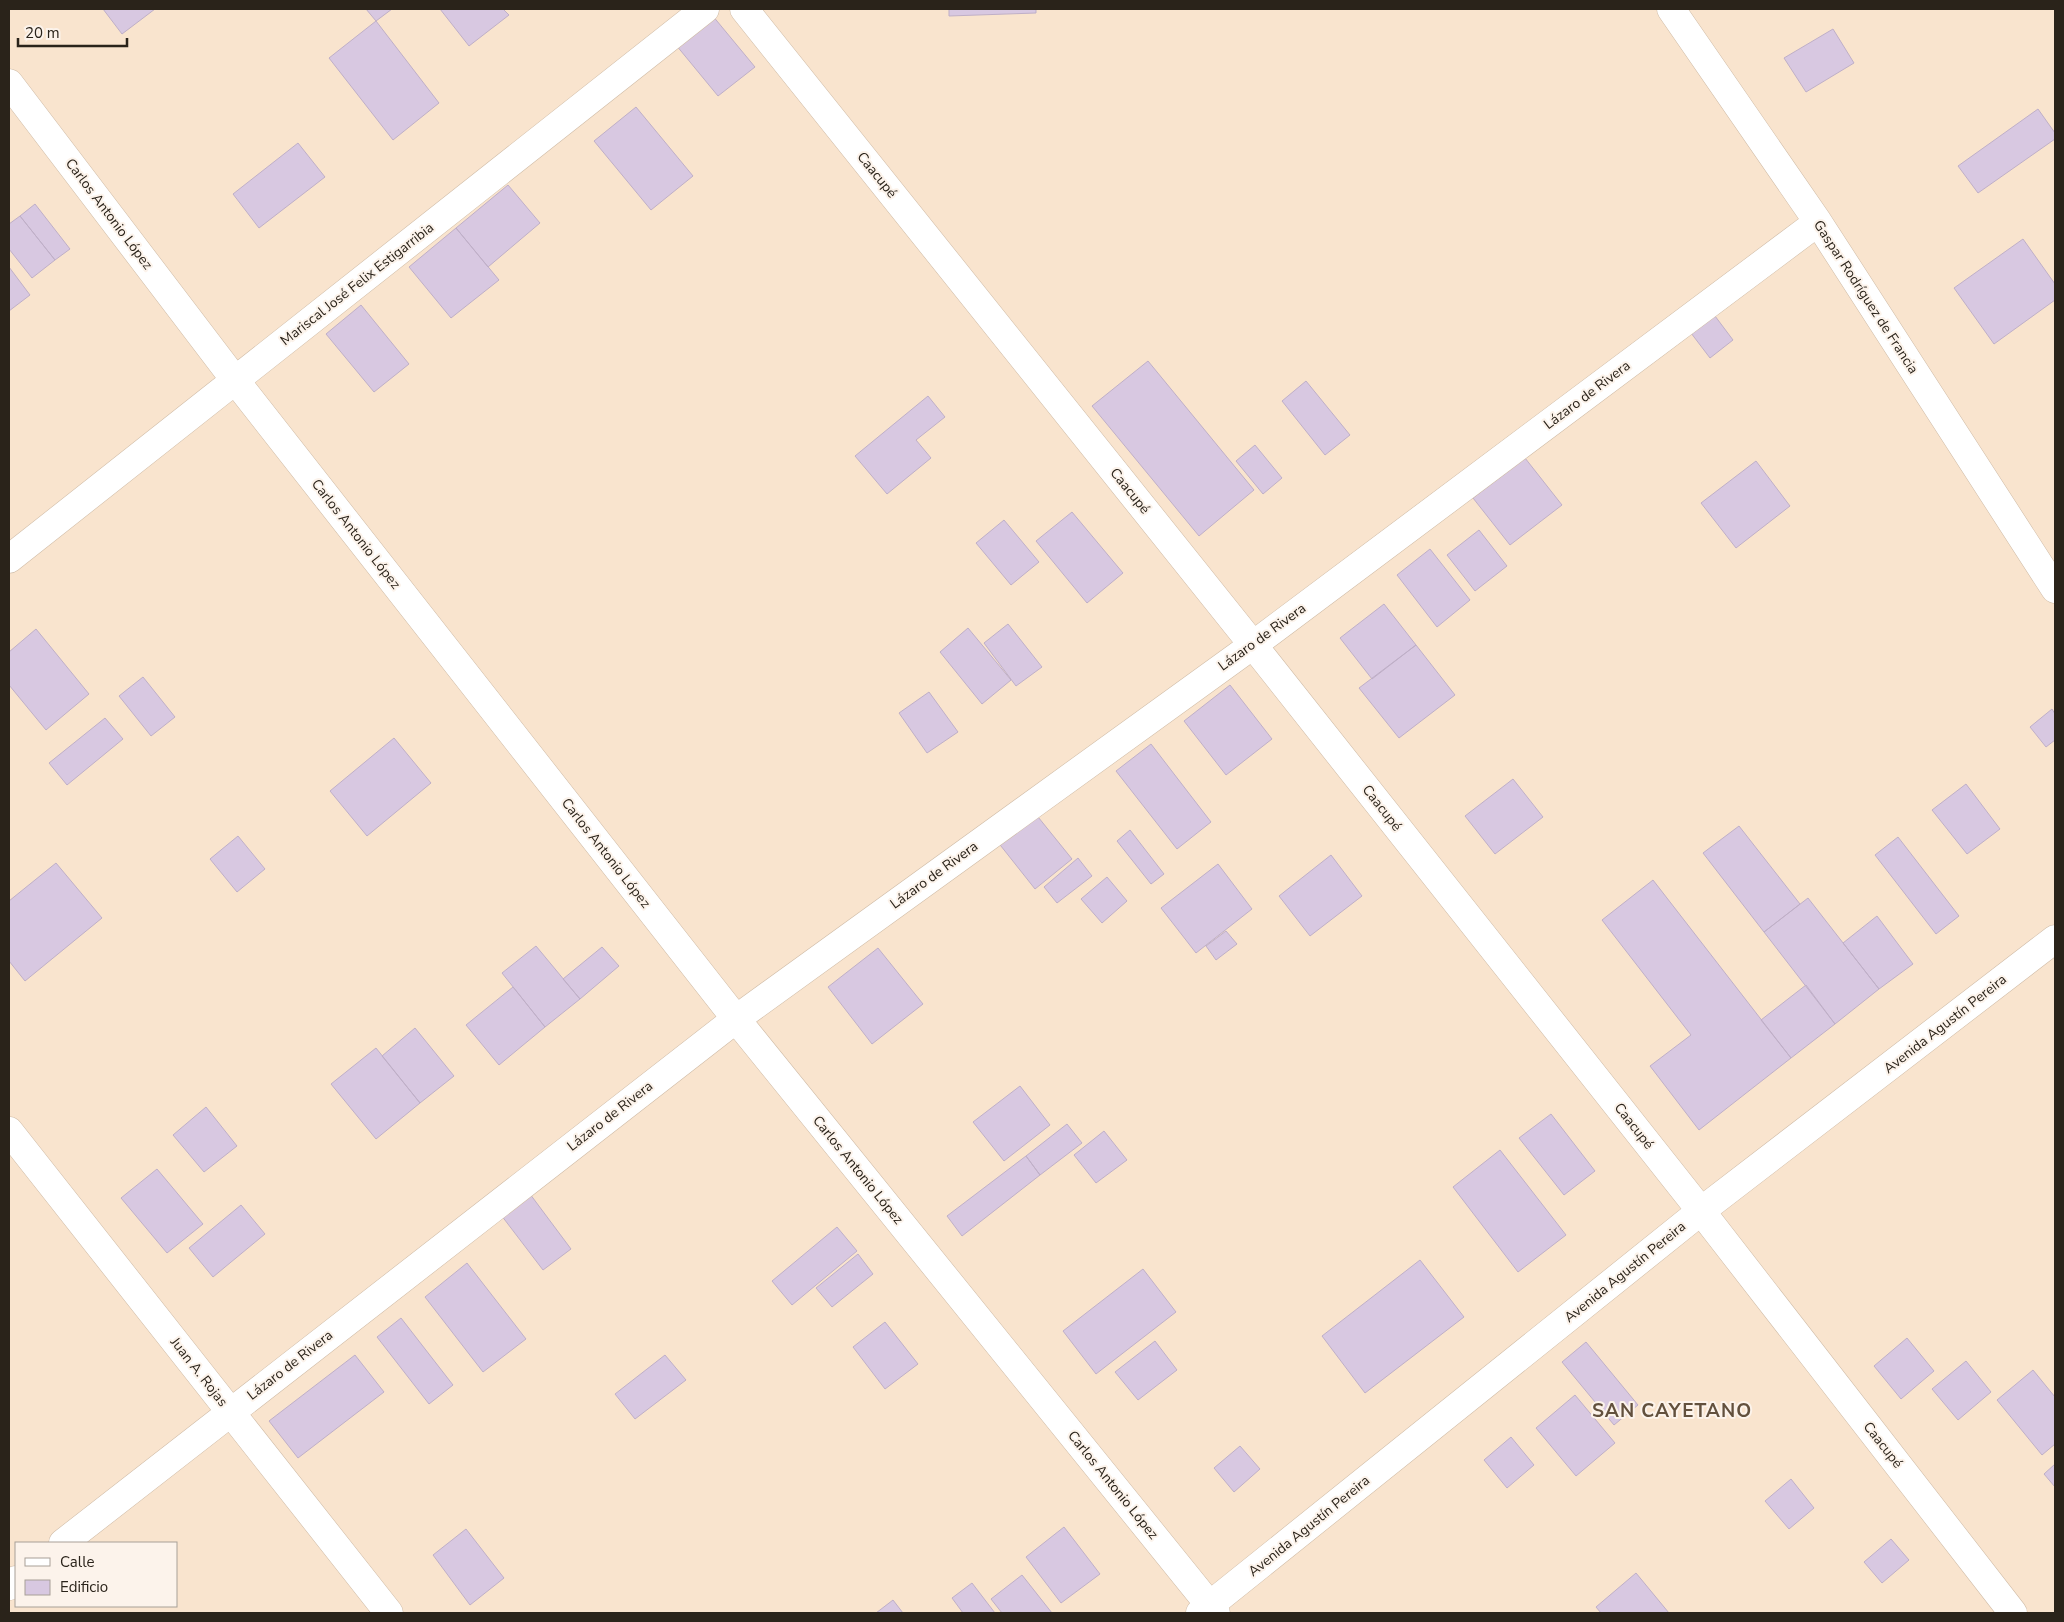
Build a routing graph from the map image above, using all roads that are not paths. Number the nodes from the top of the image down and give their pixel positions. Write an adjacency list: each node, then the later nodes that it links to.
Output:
1 (705, 9): 6 (street, Mariscal José Felix Estigarribia)
2 (744, 9): 9 (street, Caacupé)
3 (1671, 9): 5 (street, Gaspar Rodríguez de Francia)
4 (9, 83): 6 (street, Carlos Antonio López)
5 (1818, 222): 8 (street, Gaspar Rodríguez de Francia); 9 (street, Lázaro de Rivera)
6 (235, 380): 7 (street, Mariscal José Felix Estigarribia); 11 (street, Carlos Antonio López)
7 (9, 560)
8 (2055, 589)
9 (1253, 645): 11 (street, Lázaro de Rivera); 13 (street, Caacupé)
10 (2055, 939): 13 (street, Avenida Agustín Pereira)
11 (736, 1018): 14 (street, Lázaro de Rivera); 16 (street, Carlos Antonio López)
12 (9, 1131): 14 (street, Juan A. Rojas)
13 (1701, 1211): 16 (street, Avenida Agustín Pereira); 18 (street, Caacupé)
14 (230, 1412): 15 (street, Lázaro de Rivera); 17 (street, Juan A. Rojas)
15 (64, 1542)
16 (1209, 1611)
17 (390, 1613)
18 (2014, 1613)

